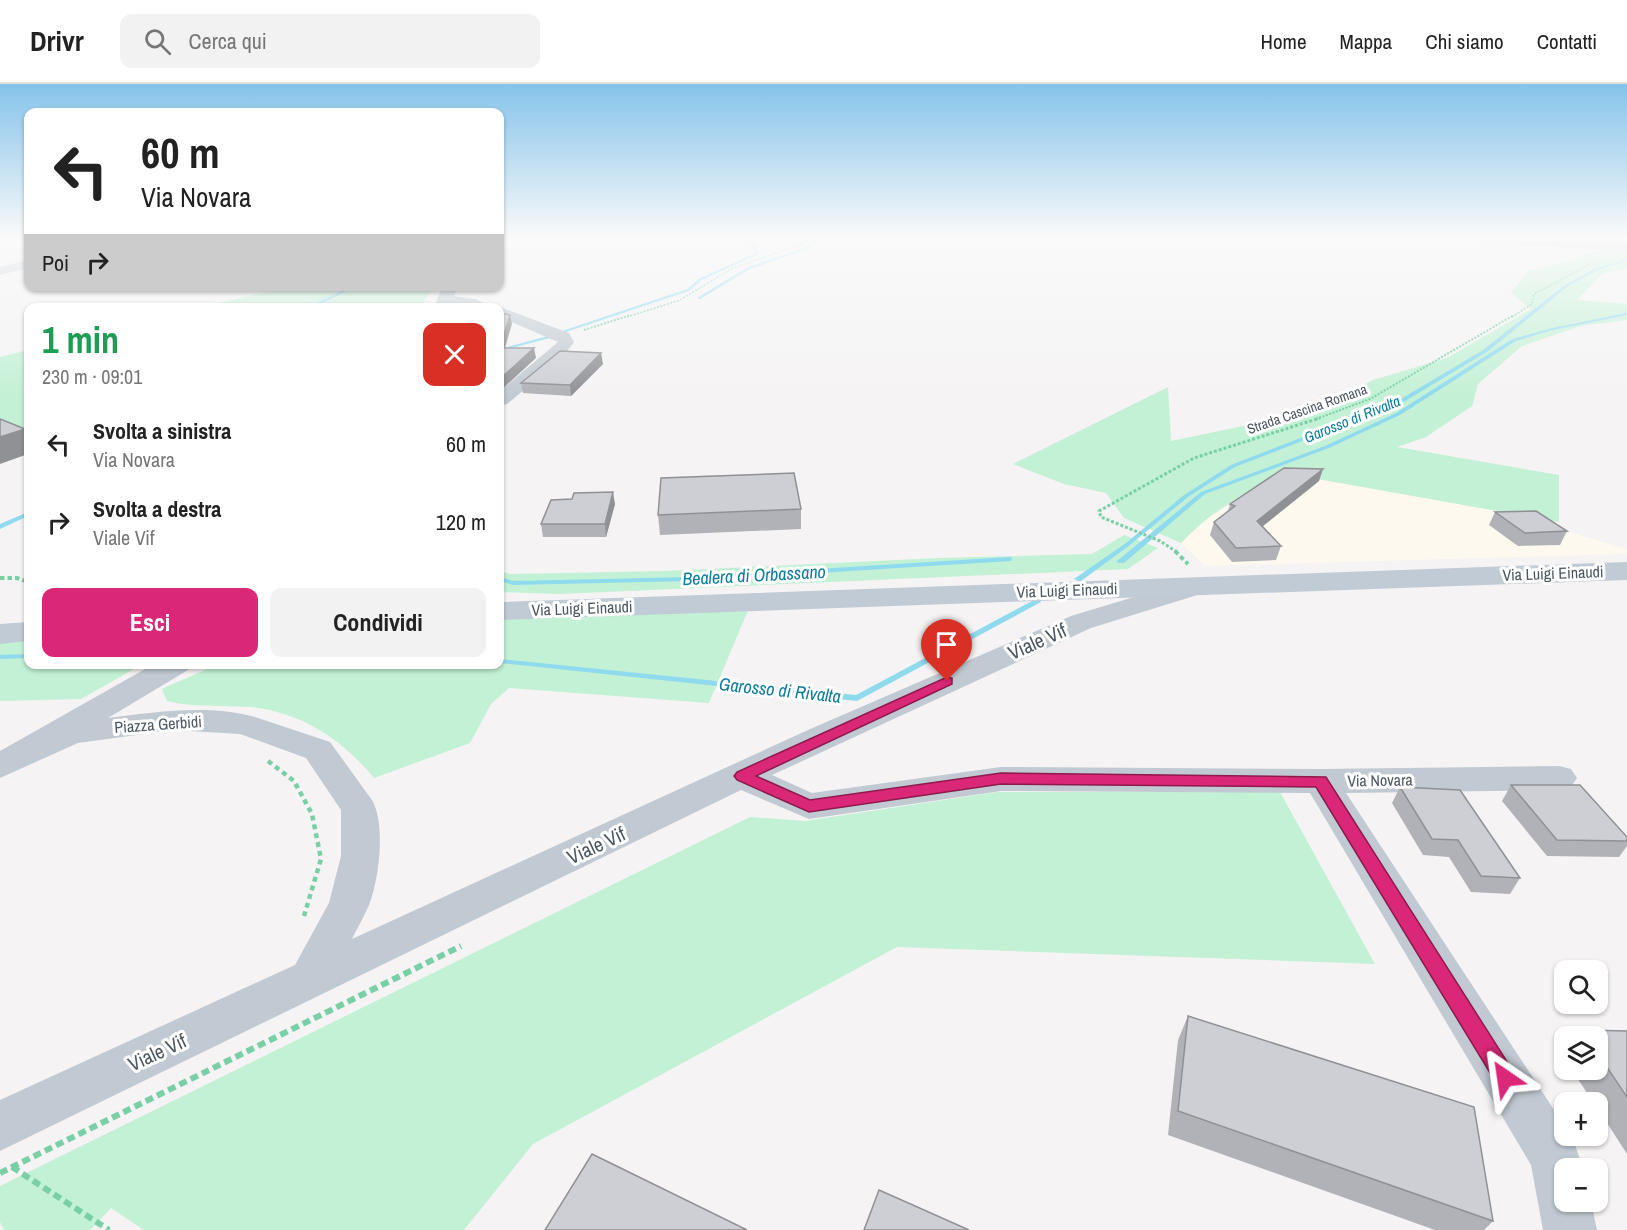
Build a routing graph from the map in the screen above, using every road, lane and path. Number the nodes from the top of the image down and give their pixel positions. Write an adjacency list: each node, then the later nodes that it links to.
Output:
1 (697, 289): 6 (path)
2 (1540, 289): 8 (path, Strada Cascina Romana)
3 (446, 298): 4 (street)
4 (474, 303)
5 (504, 314): 6 (street)
6 (563, 336): 7 (street)
7 (504, 397)
8 (1162, 542)
9 (1627, 571): 12 (main road, Via Luigi Einaudi)
10 (0, 579): 11 (path)
11 (24, 581)
12 (1201, 585): 13 (main road, Via Luigi Einaudi); 15 (street, Viale Vif)
13 (1096, 589): 14 (main road, Via Luigi Einaudi); 15 (street)
14 (504, 611)
15 (1066, 628): 23 (street, Viale Vif)
16 (24, 632): 17 (main road)
17 (0, 634)
18 (166, 672): 19 (street); 20 (street, Piazza Gerbidi)
19 (173, 720): 20 (street, Piazza Gerbidi); 28 (street, Piazza Gerbidi)
20 (31, 749): 22 (street, Piazza Gerbidi)
21 (264, 757): 26 (path)
22 (0, 766)
23 (742, 776): 25 (street, Via Novara); 28 (street, Viale Vif)
24 (1559, 778): 25 (street, Via Novara)
25 (1320, 781): 35 (street)
26 (302, 920)
27 (464, 944): 30 (path)
28 (310, 980): 29 (street, Viale Vif)
29 (245, 1010): 30 (path); 31 (street, Viale Vif)
30 (254, 1048): 32 (path)
31 (0, 1126)
32 (9, 1165): 33 (path); 34 (path)
33 (0, 1173)
34 (109, 1230)
35 (1570, 1230)

